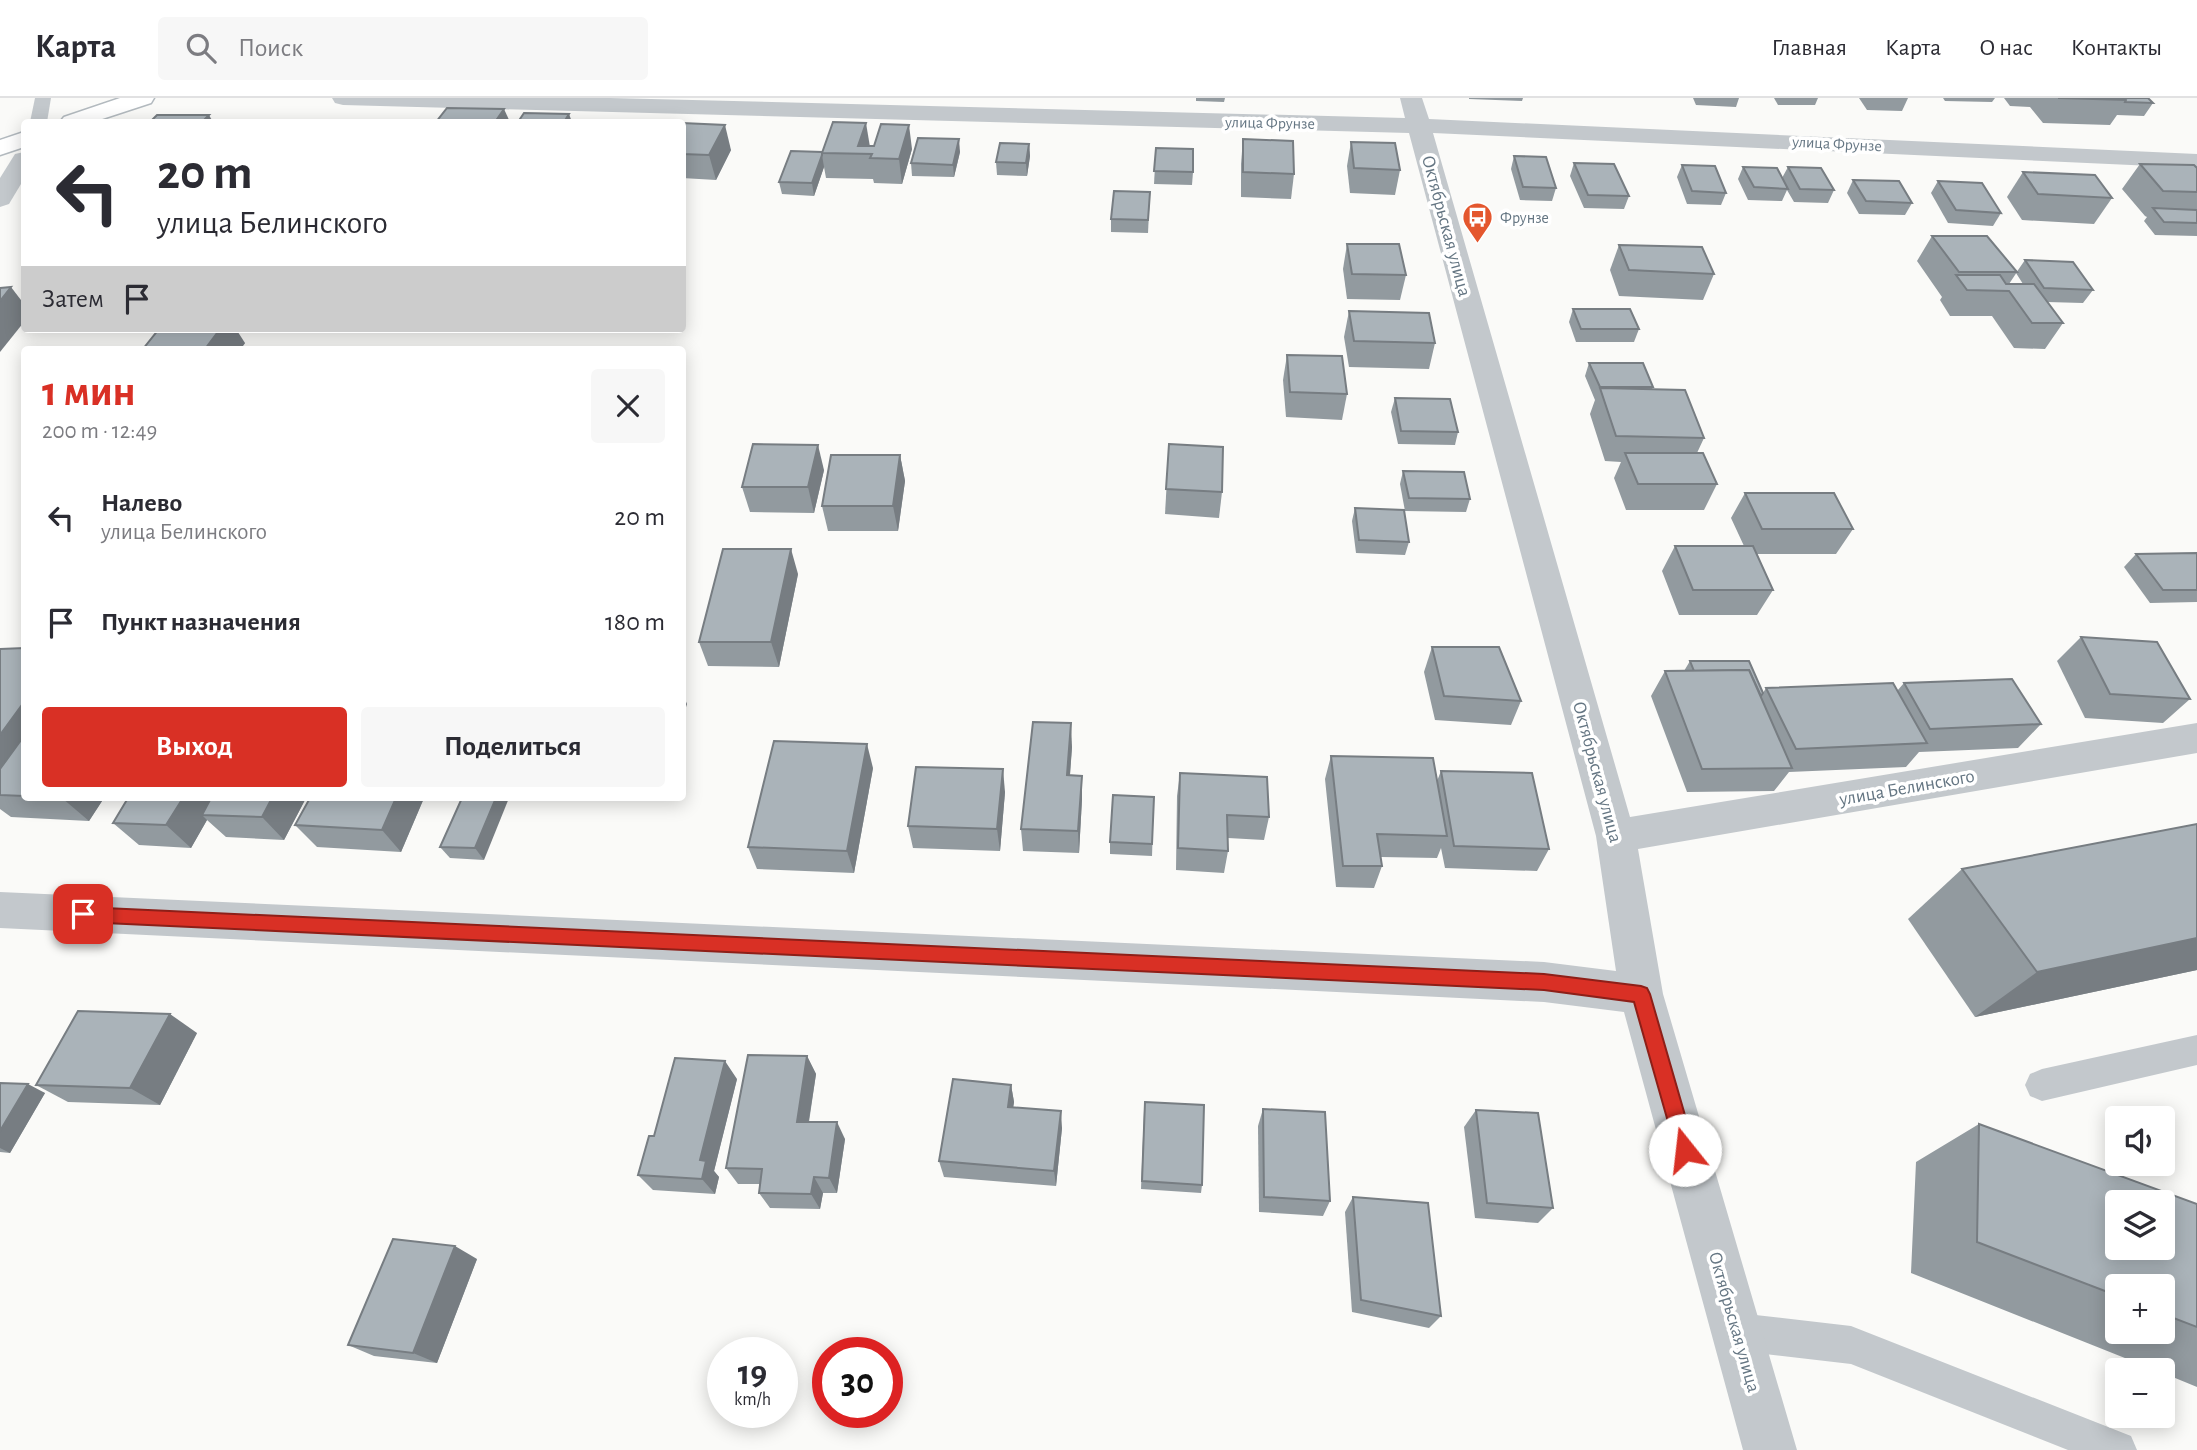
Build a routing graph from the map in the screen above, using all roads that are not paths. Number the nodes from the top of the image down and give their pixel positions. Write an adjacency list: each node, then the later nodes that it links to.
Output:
1 (43, 98): 5 (lane)
2 (143, 98): 6 (main road)
3 (343, 98): 4 (street, улица Фрунзе)
4 (1415, 112): 9 (street, улица Фрунзе); 13 (street, Октябрьская улица)
5 (40, 119)
6 (81, 119)
7 (21, 140): 8 (main road)
8 (0, 148)
9 (2197, 161)
10 (21, 164): 11 (street)
11 (0, 199)
12 (2197, 738): 13 (street, улица Белинского)
13 (1616, 836): 15 (street, Октябрьская улица)
14 (0, 910): 15 (street)
15 (1641, 994): 18 (street, Октябрьская улица)
16 (2197, 1050): 17 (lane)
17 (2042, 1085)
18 (1738, 1332): 19 (street, Октябрьская улица); 20 (lane)
19 (1770, 1450)
20 (2117, 1450)

